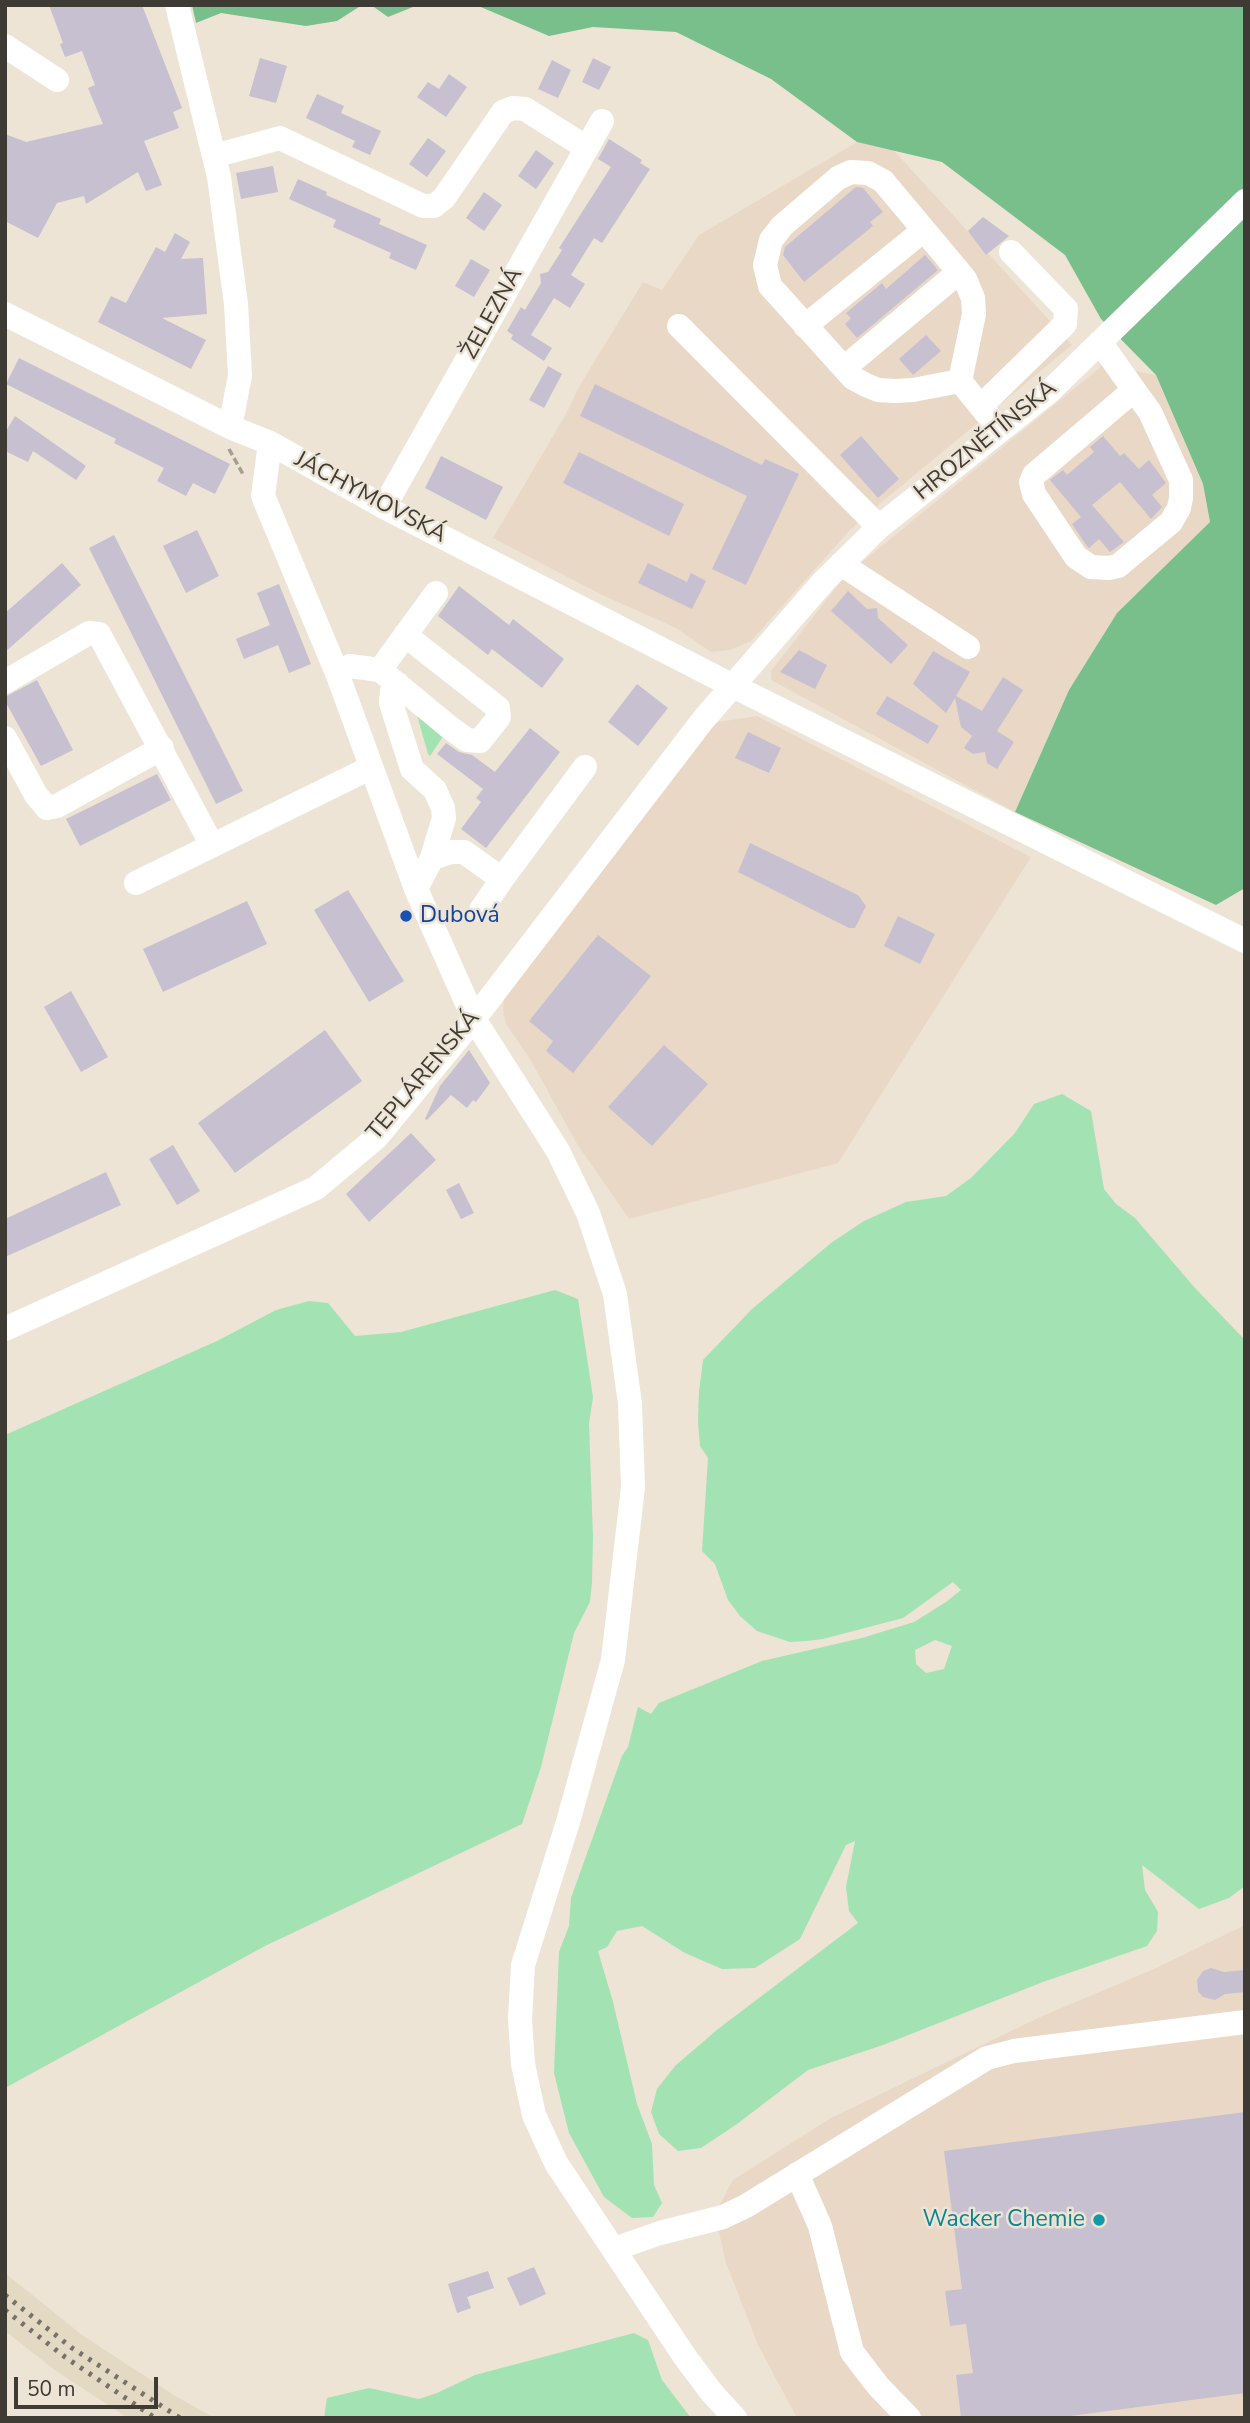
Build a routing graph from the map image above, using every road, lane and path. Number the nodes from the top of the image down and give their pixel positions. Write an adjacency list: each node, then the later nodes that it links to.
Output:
1 (177, 5): 6 (street)
2 (5, 46): 3 (street)
3 (57, 80)
4 (602, 121): 5 (street, ŽELEZNÁ)
5 (587, 148): 6 (street); 23 (street, ŽELEZNÁ)
6 (214, 156): 20 (street)
7 (1245, 201): 14 (street, HROZNĚTÍNSKÁ)
8 (924, 230): 10 (street); 13 (street); 13 (street)
9 (1011, 252): 18 (street)
10 (959, 272): 15 (street); 16 (street)
11 (5, 314): 20 (street, JÁCHYMOVSKÁ)
12 (679, 326): 24 (street)
13 (806, 326): 15 (street)
14 (1100, 342): 17 (street); 19 (street, HROZNĚTÍNSKÁ)
15 (844, 368): 16 (street)
16 (960, 381): 18 (street)
17 (1134, 390): 17 (street)
18 (981, 406): 19 (street)
19 (1000, 430): 24 (street, HROZNĚTÍNSKÁ)
20 (229, 438): 21 (street, JÁCHYMOVSKÁ); 22 (path)
21 (270, 443): 23 (street, JÁCHYMOVSKÁ); 29 (street)
22 (244, 476)
23 (384, 507): 32 (street, JÁCHYMOVSKÁ)
24 (879, 527): 25 (street, HROZNĚTÍNSKÁ)
25 (841, 564): 28 (street); 32 (street, HROZNĚTÍNSKÁ)
26 (436, 593): 27 (street)
27 (405, 635): 30 (street); 30 (street)
28 (968, 646)
29 (337, 673): 30 (street); 36 (street)
30 (389, 677): 37 (street)
31 (5, 682): 34 (street)
32 (733, 686): 45 (street, JÁCHYMOVSKÁ); 46 (street, TEPLÁRENSKÁ)
33 (5, 738): 34 (street)
34 (162, 748): 38 (street)
35 (585, 767): 41 (street)
36 (370, 768): 38 (street); 43 (street)
37 (444, 818): 39 (street); 40 (street)
38 (212, 845): 42 (street)
39 (464, 852): 40 (street); 41 (street)
40 (432, 858): 43 (street)
41 (502, 879): 44 (street)
42 (136, 883)
43 (416, 889): 46 (street)
44 (481, 910)
45 (1245, 941)
46 (474, 1019): 47 (street, TEPLÁRENSKÁ); 50 (street)
47 (5, 1329)
48 (1245, 2022): 49 (street)
49 (797, 2174): 50 (street); 52 (street)
50 (614, 2249): 51 (street)
51 (735, 2418)
52 (909, 2418)

